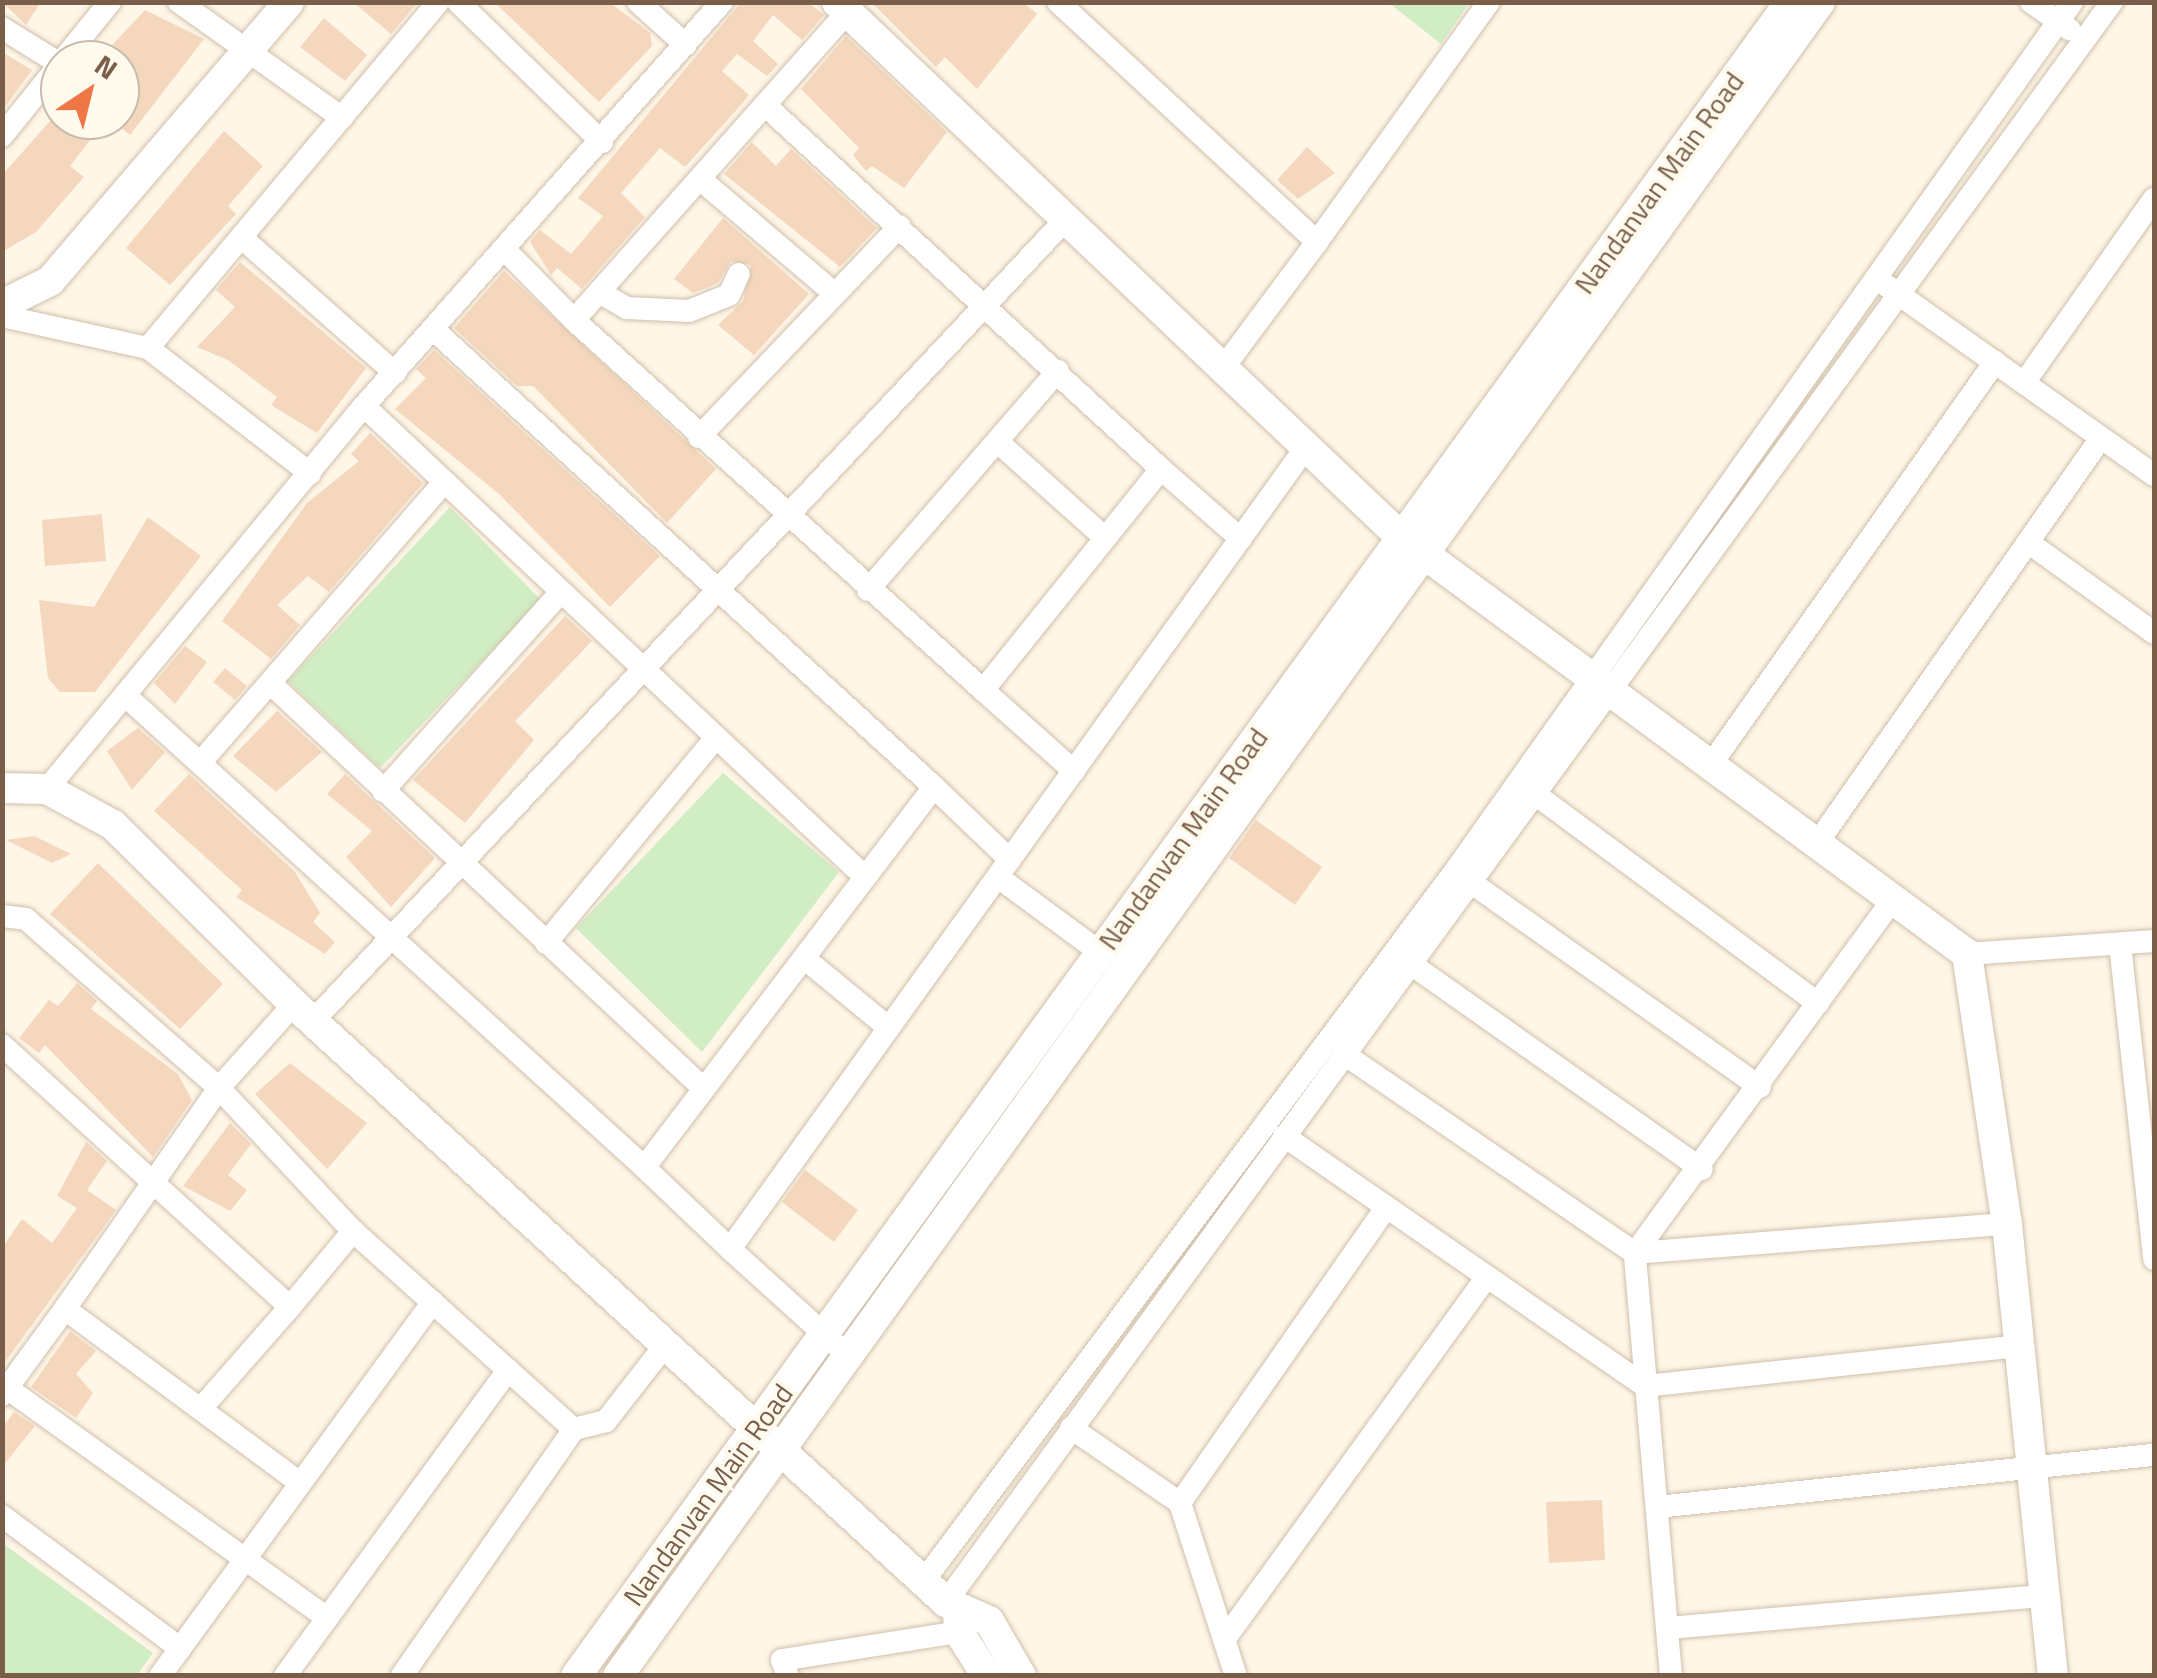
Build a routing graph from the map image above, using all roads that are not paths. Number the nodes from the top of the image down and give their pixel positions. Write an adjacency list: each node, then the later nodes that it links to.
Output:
1 (110, 2): 17 (street)
2 (179, 2): 21 (street)
3 (289, 2): 21 (main road)
4 (438, 2): 24 (street)
5 (458, 2): 26 (street)
6 (638, 2): 19 (street)
7 (722, 2): 19 (street)
8 (1058, 2): 32 (street)
9 (1489, 2): 32 (street)
10 (1790, 2): 63 (main road, Nandanvan Main Road)
11 (1820, 2): 63 (main road)
12 (2031, 2): 15 (street)
13 (2112, 2): 18 (street)
14 (842, 7): 23 (street); 29 (main road)
15 (2065, 12): 18 (street); 35 (street)
16 (2, 28): 20 (street)
17 (79, 40)
18 (2084, 41): 38 (street)
19 (686, 45): 26 (street)
20 (40, 51)
21 (245, 54): 24 (street); 39 (main road)
22 (40, 89): 25 (street)
23 (766, 106): 27 (street); 30 (street)
24 (342, 118): 31 (street)
25 (2, 136)
26 (602, 142): 33 (street)
27 (700, 179): 36 (street); 37 (street)
28 (2154, 199): 49 (street)
29 (1068, 217): 40 (street); 47 (main road)
30 (900, 226): 37 (street); 40 (street)
31 (242, 238): 44 (street); 48 (street)
32 (1317, 242): 47 (street)
33 (506, 251): 42 (street); 43 (street)
34 (739, 274): 36 (street)
35 (1876, 278): 38 (street); 70 (street)
36 (600, 292): 42 (street)
37 (834, 294): 51 (street)
38 (1899, 294): 45 (street); 70 (street)
39 (2, 304)
40 (988, 304): 46 (street); 59 (street)
41 (2, 316): 44 (street)
42 (574, 320): 51 (street)
43 (435, 331): 48 (street); 64 (street)
44 (148, 348): 57 (street)
45 (1995, 362): 49 (street); 75 (street)
46 (1058, 371): 53 (street); 56 (street)
47 (1222, 371): 54 (main road)
48 (395, 373): 50 (street)
49 (2024, 383): 52 (street)
50 (364, 406): 57 (street); 58 (street)
51 (698, 437): 59 (street)
52 (2101, 438): 55 (street); 62 (street)
53 (998, 442): 60 (street); 65 (street)
54 (1306, 447): 61 (street); 63 (main road)
55 (2151, 466)
56 (1161, 469): 60 (street); 61 (street)
57 (310, 474): 72 (street)
58 (444, 482): 66 (street); 69 (street)
59 (785, 517): 64 (street); 65 (street)
60 (1105, 538): 71 (street)
61 (1241, 538): 76 (street)
62 (2028, 542): 67 (street); 82 (street)
63 (1412, 545): 70 (main road); 93 (main road, Nandanvan Main Road); 120 (main road)
64 (717, 589): 68 (street); 77 (street)
65 (868, 590): 71 (street)
66 (562, 592): 68 (street); 81 (street)
67 (2154, 633)
68 (645, 667): 73 (street); 83 (street)
69 (270, 683): 74 (street); 81 (street)
70 (1601, 686): 75 (main road); 79 (street)
71 (983, 690): 76 (street)
72 (128, 697): 74 (street); 80 (street)
73 (715, 739): 86 (street); 91 (street)
74 (200, 763): 90 (street)
75 (1712, 764): 82 (main road)
76 (1074, 772): 84 (street)
77 (934, 787): 84 (street); 86 (street)
78 (2, 788): 80 (main road)
79 (1527, 788): 85 (street); 97 (street)
80 (47, 789): 98 (main road)
81 (383, 791): 83 (street)
82 (1818, 842): 87 (main road)
83 (464, 867): 90 (street); 91 (street)
84 (1004, 868): 93 (street); 99 (street)
85 (1463, 877): 96 (street); 102 (street)
86 (865, 878): 95 (street)
87 (1895, 897): 94 (main road); 97 (street)
88 (2, 916): 103 (street)
89 (2154, 941): 92 (street)
90 (396, 942): 98 (street); 106 (street)
91 (546, 943): 104 (street)
92 (2120, 944): 94 (street); 114 (street)
93 (1101, 953): 120 (main road, Nandanvan Main Road)
94 (1967, 954): 110 (main road)
95 (804, 958): 99 (street); 104 (street)
96 (1403, 958): 101 (street); 107 (street); 137 (street)
97 (1818, 1003): 102 (street)
98 (303, 1013): 103 (street); 119 (main road)
99 (889, 1028): 112 (street)
100 (2, 1046): 108 (street)
101 (1344, 1054): 105 (street); 113 (street)
102 (1760, 1087): 107 (street)
103 (219, 1088): 108 (street); 111 (street)
104 (704, 1088): 106 (street)
105 (1284, 1136): 109 (street); 127 (street)
106 (644, 1167): 112 (street)
107 (1702, 1168): 113 (street)
108 (158, 1180): 117 (street); 118 (street)
109 (1384, 1210): 115 (street); 133 (street)
110 (2007, 1224): 113 (street); 121 (main road)
111 (354, 1230): 116 (street); 117 (street)
112 (730, 1249): 120 (street)
113 (1634, 1253): 123 (street)
114 (2154, 1259)
115 (1486, 1278): 123 (street); 142 (street)
116 (433, 1302): 122 (street); 132 (street)
117 (290, 1307): 125 (street)
118 (65, 1309): 124 (street); 125 (street)
119 (666, 1344): 126 (main road); 128 (street)
120 (837, 1345): 126 (main road, Nandanvan Main Road); 129 (main road)
121 (2019, 1346): 123 (street); 131 (main road)
122 (508, 1370): 128 (street); 140 (street)
123 (1645, 1386): 134 (street)
124 (5, 1391): 136 (street)
125 (203, 1406): 132 (street)
126 (756, 1427): 129 (main road); 148 (main road, Nandanvan Main Road)
127 (1071, 1428): 133 (street); 139 (street)
128 (574, 1429): 147 (street)
129 (780, 1450): 137 (main road); 149 (main road)
130 (2154, 1455): 131 (street)
131 (2032, 1469): 134 (street); 138 (main road)
132 (300, 1483): 136 (street)
133 (1180, 1503): 142 (street)
134 (1657, 1508): 141 (street)
135 (2, 1516): 143 (street)
136 (242, 1561): 140 (street); 143 (street)
137 (925, 1579): 139 (main road)
138 (2045, 1596): 141 (street); 154 (main road)
139 (954, 1615): 144 (street); 150 (main road); 151 (main road)
140 (327, 1618): 146 (street)
141 (1668, 1628): 153 (street)
142 (1224, 1640): 152 (street)
143 (180, 1648): 145 (street)
144 (780, 1670)
145 (160, 1676)
146 (285, 1676)
147 (402, 1676)
148 (576, 1676)
149 (618, 1676)
150 (987, 1676)
151 (1021, 1676)
152 (1236, 1676)
153 (1671, 1676)
154 (2053, 1676)

